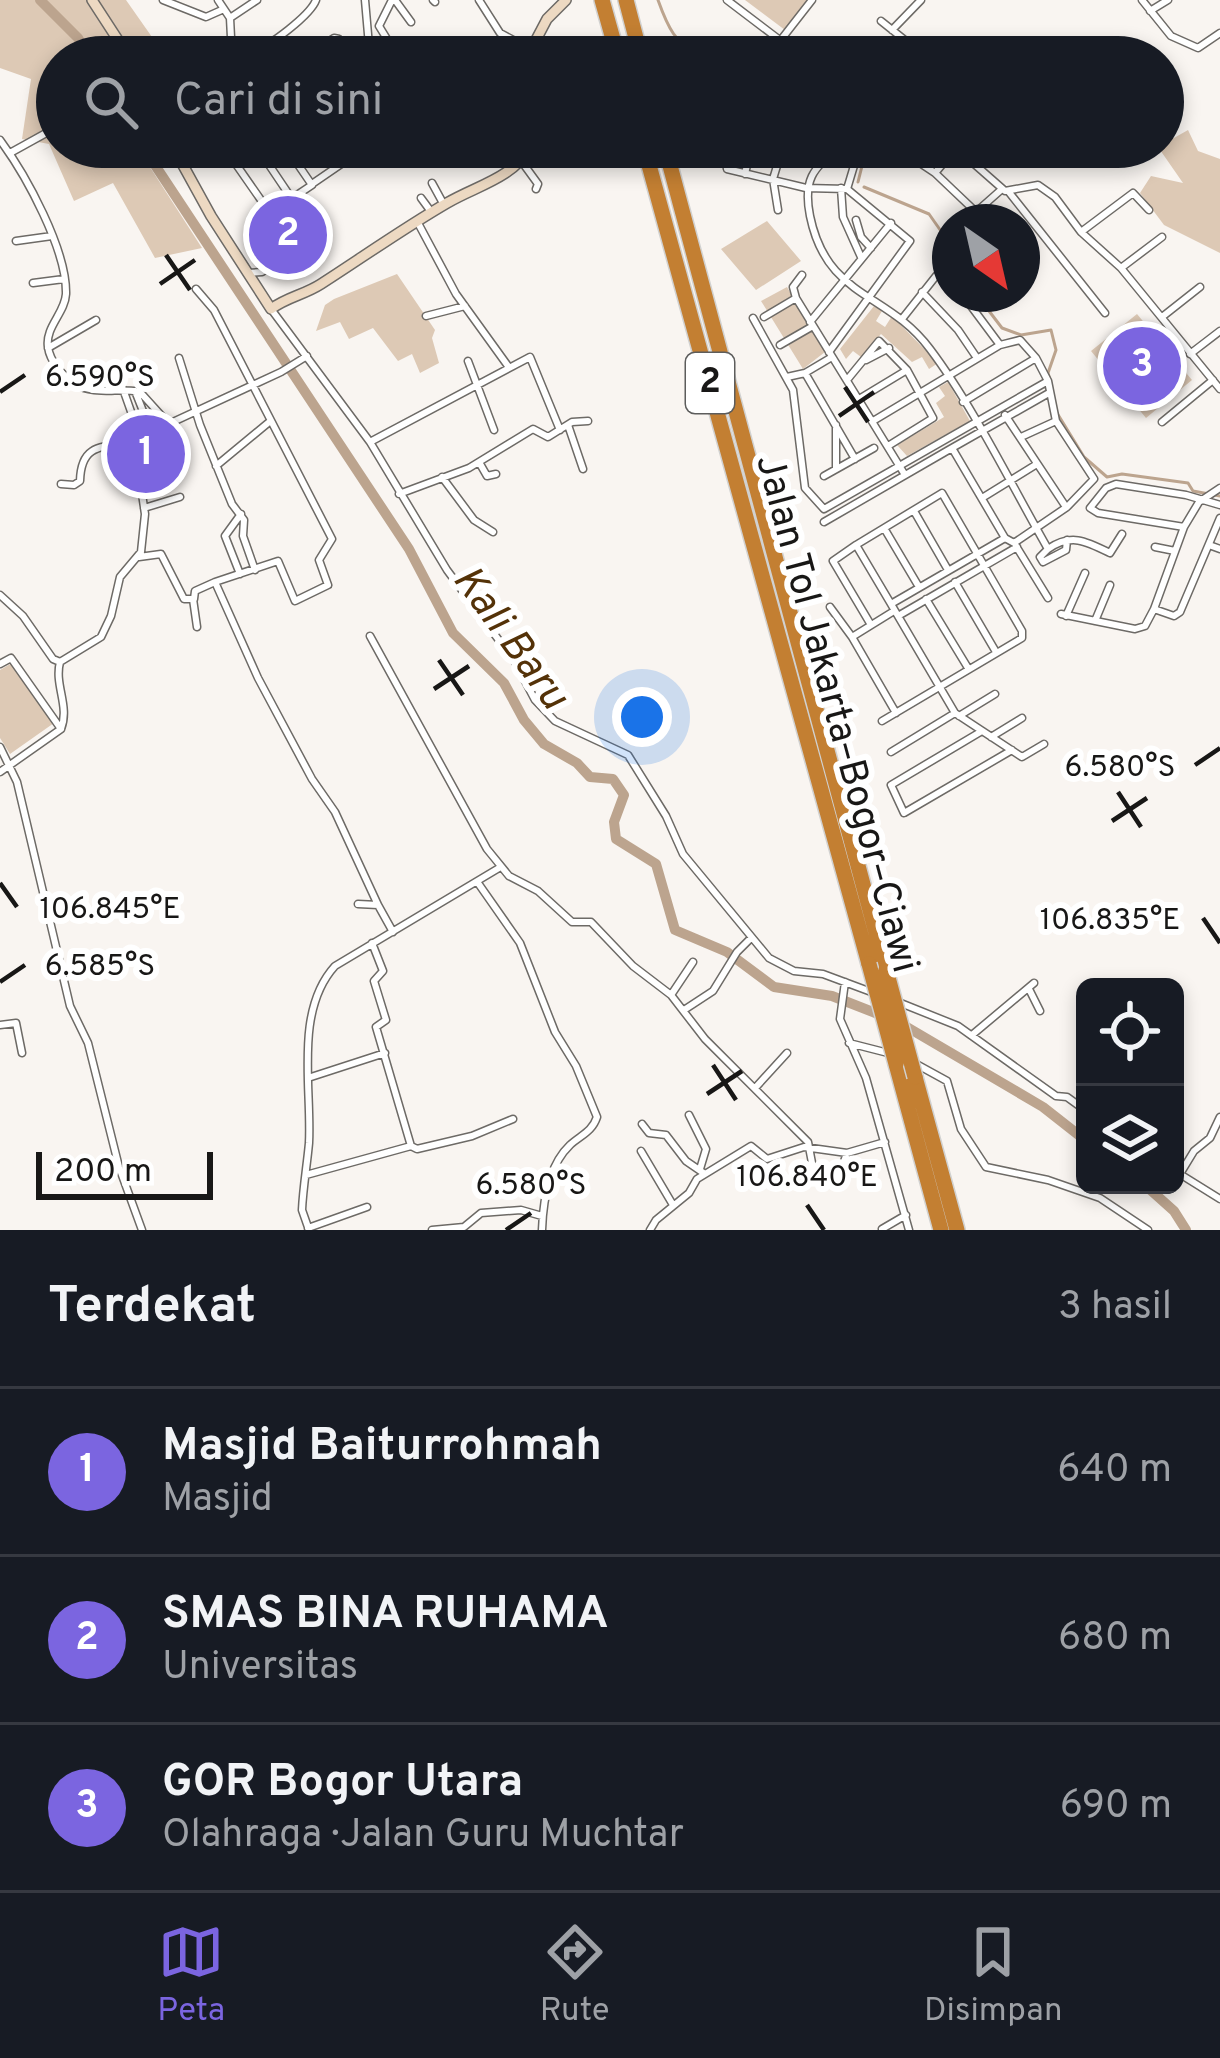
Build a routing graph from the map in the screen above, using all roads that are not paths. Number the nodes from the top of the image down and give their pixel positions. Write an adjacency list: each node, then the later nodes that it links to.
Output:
1 (92, 0): 26 (street)
2 (165, 0): 19 (street)
3 (186, 0): 19 (street)
4 (218, 0): 18 (street)
5 (257, 0): 21 (street)
6 (316, 0): 28 (street)
7 (365, 0): 29 (street)
8 (393, 0): 22 (street); 30 (street)
9 (479, 0): 31 (street)
10 (566, 0): 32 (street)
11 (626, 0): 34 (highway)
12 (727, 0): 35 (street)
13 (812, 0): 36 (street)
14 (921, 0): 24 (street)
15 (1142, 0): 20 (street)
16 (1168, 0): 20 (street)
17 (602, 2): 33 (highway)
18 (224, 9): 19 (street); 21 (street)
19 (194, 10)
20 (1150, 11): 38 (street)
21 (230, 18): 27 (street)
22 (411, 22)
23 (880, 22): 24 (street)
24 (892, 31): 37 (street)
25 (1220, 33): 40 (street)
26 (116, 36)
27 (231, 36)
28 (277, 36)
29 (368, 36)
30 (385, 36)
31 (504, 36)
32 (538, 36)
33 (612, 36)
34 (635, 36)
35 (774, 36)
36 (784, 36)
37 (900, 36)
38 (1173, 36)
39 (1184, 41): 40 (street)
40 (1198, 48): 41 (street)
41 (1192, 56)
42 (36, 139): 44 (street)
43 (0, 140): 44 (street)
44 (10, 154): 83 (street)
45 (188, 168): 90 (street)
46 (239, 168): 72 (street)
47 (271, 168): 72 (street)
48 (301, 168): 66 (street)
49 (335, 168): 66 (street)
50 (511, 168): 75 (street)
51 (526, 168): 69 (street)
52 (650, 168): 221 (highway, Jalan Tol Jakarta–Bogor–Ciawi / 2)
53 (670, 168): 221 (highway, Jalan Tol Jakarta–Bogor–Ciawi / 2)
54 (725, 168): 62 (street)
55 (746, 168): 62 (street)
56 (776, 168): 64 (street)
57 (815, 168): 67 (street)
58 (852, 168): 68 (street)
59 (928, 168): 63 (street)
60 (939, 168): 63 (street)
61 (980, 168): 70 (street)
62 (745, 173): 64 (street)
63 (935, 173): 73 (street)
64 (773, 179): 67 (street); 76 (street)
65 (432, 183): 75 (street)
66 (312, 184): 72 (street)
67 (806, 188): 68 (street); 93 (street)
68 (844, 188): 80 (street); 88 (street)
69 (536, 189)
70 (1005, 190): 74 (street); 82 (street); 104 (street)
71 (421, 198): 78 (street)
72 (292, 199)
73 (968, 204)
74 (987, 204)
75 (444, 205): 78 (street)
76 (778, 210)
77 (1149, 210): 82 (street)
78 (432, 213): 81 (street)
79 (856, 220): 86 (street)
80 (891, 222): 86 (street); 100 (street)
81 (418, 223): 101 (street); 102 (street)
82 (1081, 232): 89 (street)
83 (52, 236): 85 (street); 92 (street)
84 (1162, 237): 89 (street)
85 (16, 241)
86 (871, 248): 88 (street)
87 (285, 257): 90 (street)
88 (861, 257): 93 (street)
89 (1121, 268): 107 (street)
90 (248, 273): 102 (street)
91 (802, 275): 99 (street)
92 (64, 279): 95 (street); 117 (street)
93 (844, 280): 100 (street); 111 (street)
94 (932, 281): 98 (street)
95 (33, 283)
96 (1200, 286): 107 (street)
97 (196, 289): 114 (street)
98 (922, 292): 109 (street); 122 (street)
99 (796, 298): 106 (street); 111 (street)
100 (870, 300): 109 (street); 118 (street)
101 (465, 306): 105 (street); 125 (street)
102 (271, 309): 120 (street)
103 (976, 312): 115 (street)
104 (1105, 313)
105 (427, 316)
106 (764, 317)
107 (1162, 317): 119 (street)
108 (753, 318): 129 (street)
109 (902, 319): 128 (street)
110 (95, 320): 117 (street)
111 (812, 324): 116 (street); 118 (street)
112 (1220, 332): 119 (street)
113 (245, 336): 114 (street)
114 (231, 343): 134 (street)
115 (1000, 344): 122 (street); 123 (street)
116 (780, 345)
117 (48, 348): 135 (street)
118 (831, 354): 127 (street); 130 (street)
119 (1190, 354): 131 (street)
120 (307, 356): 134 (street); 158 (street)
121 (179, 358): 142 (street)
122 (977, 358): 128 (street)
123 (1036, 358): 132 (street); 141 (street)
124 (468, 362): 133 (street)
125 (508, 366): 133 (street); 152 (street)
126 (907, 370): 130 (street); 138 (street); 140 (street)
127 (805, 374): 129 (street); 151 (street)
128 (948, 376): 138 (street); 141 (street)
129 (787, 377): 169 (street)
130 (847, 380): 140 (street)
131 (1213, 380): 136 (street); 147 (street)
132 (1048, 381): 139 (street); 150 (street)
133 (476, 384): 153 (street); 158 (street)
134 (252, 385): 142 (street); 149 (street)
135 (123, 389): 137 (street); 157 (street)
136 (1220, 389)
137 (135, 391): 148 (street); 155 (street)
138 (921, 393): 145 (street); 159 (street)
139 (1049, 393): 143 (street); 146 (street)
140 (859, 399): 145 (street)
141 (963, 402): 150 (street)
142 (195, 411): 148 (street); 166 (street)
143 (1005, 415): 154 (street); 156 (street)
144 (588, 421): 152 (street)
145 (872, 421): 159 (street)
146 (1056, 421): 156 (street); 184 (street)
147 (1162, 422)
148 (168, 423): 155 (street)
149 (269, 423): 166 (street); 206 (street)
150 (974, 423): 154 (street); 169 (street)
151 (836, 424): 163 (street); 168 (street)
152 (564, 427): 164 (street); 167 (street)
153 (494, 430)
154 (980, 432): 161 (street); 174 (street)
155 (152, 433): 157 (street); 162 (street)
156 (1020, 438): 165 (street)
157 (136, 440): 175 (street); 183 (street)
158 (370, 442): 178 (street)
159 (888, 446): 169 (street)
160 (874, 448): 163 (street)
161 (952, 448): 169 (street); 180 (street)
162 (162, 459)
163 (855, 459): 168 (street)
164 (479, 462): 170 (street); 172 (street)
165 (1037, 464): 174 (street); 184 (street)
166 (216, 466): 186 (street)
167 (583, 469)
168 (836, 469): 171 (street)
169 (903, 471): 188 (street)
170 (496, 474)
171 (824, 476)
172 (442, 477): 178 (street); 192 (street)
173 (934, 479): 177 (street)
174 (1009, 482): 180 (street); 191 (street)
175 (61, 484)
176 (1218, 489): 181 (street)
177 (942, 493): 185 (street); 203 (street)
178 (399, 494): 251 (street)
179 (180, 497): 183 (street)
180 (982, 497): 194 (street)
181 (1199, 502): 182 (street); 189 (street); 189 (street)
182 (1220, 506)
183 (144, 508): 204 (street)
184 (1067, 508): 191 (street)
185 (913, 510): 190 (street); 207 (street)
186 (242, 514): 206 (street); 209 (street)
187 (1220, 518): 198 (street)
188 (824, 522)
189 (1184, 527): 202 (street)
190 (884, 528): 196 (street); 213 (street)
191 (1037, 530): 197 (street); 200 (street)
192 (493, 532)
193 (1122, 534): 195 (street)
194 (1005, 538): 197 (street); 203 (street)
195 (1067, 540): 200 (street); 200 (street)
196 (856, 545): 220 (street); 223 (street)
197 (1015, 545): 205 (street); 215 (street)
198 (1209, 545): 201 (street); 219 (street)
199 (1155, 547): 202 (street)
200 (1048, 549)
201 (1220, 549)
202 (1175, 551): 219 (street)
203 (978, 554): 205 (street); 207 (street)
204 (139, 556): 216 (street); 228 (street)
205 (984, 565): 211 (street); 227 (street)
206 (255, 570): 209 (street)
207 (948, 570): 213 (street)
208 (1085, 573): 222 (street)
209 (240, 574): 210 (street)
210 (215, 582): 216 (street); 249 (street)
211 (955, 583): 217 (street); 227 (street)
212 (1111, 585): 222 (street)
213 (919, 587): 220 (street)
214 (0, 595): 228 (street)
215 (1048, 598)
216 (193, 599): 224 (street)
217 (926, 599): 220 (street); 230 (street)
218 (830, 607): 226 (street)
219 (1154, 609): 222 (street)
220 (894, 610): 223 (street); 231 (street)
221 (781, 617): 271 (highway, Jalan Tol Jakarta–Bogor–Ciawi / 2, bridge); 295 (highway, Jalan Tol Jakarta–Bogor–Ciawi / 2, bridge)
222 (1095, 621)
223 (872, 625): 226 (street)
224 (196, 627)
225 (370, 636): 246 (street)
226 (852, 637): 233 (street)
227 (997, 652): 230 (street)
228 (60, 662): 237 (street)
229 (0, 664): 237 (street)
230 (968, 670): 231 (street)
231 (939, 687): 233 (street); 234 (street)
232 (995, 694): 234 (street)
233 (896, 712): 236 (street)
234 (957, 714): 238 (street); 243 (street)
235 (1022, 718): 239 (street)
236 (882, 721)
237 (61, 729): 244 (street)
238 (982, 731): 239 (street); 242 (street)
239 (991, 737): 242 (street)
240 (1044, 745): 242 (street)
241 (0, 747): 244 (street)
242 (1012, 750)
243 (890, 752)
244 (11, 767): 245 (street); 290 (street)
245 (0, 772)
246 (501, 867): 247 (street); 255 (street)
247 (478, 883): 250 (street); 287 (street)
248 (358, 904): 249 (street)
249 (378, 905): 250 (street)
250 (393, 932): 252 (street)
251 (751, 938): 254 (street); 256 (street)
252 (372, 943): 262 (street); 264 (street)
253 (692, 962): 255 (street)
254 (845, 982): 259 (street); 260 (street)
255 (671, 995): 256 (street)
256 (684, 1010): 265 (street)
257 (1040, 1011): 259 (street)
258 (0, 1025): 261 (street)
259 (972, 1035): 266 (street)
260 (849, 1043): 272 (street); 298 (street)
261 (22, 1053)
262 (385, 1053): 264 (street); 273 (street)
263 (787, 1053): 265 (street)
264 (311, 1077): 281 (street)
265 (757, 1087): 274 (street)
266 (1076, 1104)
267 (689, 1114): 280 (street)
268 (1220, 1117): 277 (street)
269 (513, 1119): 273 (street)
270 (642, 1124): 280 (street)
271 (928, 1126): 296 (highway, Jalan Tol Jakarta–Bogor–Ciawi / 2); 297 (highway)
272 (885, 1142): 276 (street); 286 (street)
273 (411, 1146): 281 (street)
274 (812, 1148): 276 (street); 278 (street); 280 (street)
275 (640, 1151): 284 (street)
276 (847, 1153): 279 (street)
277 (1184, 1164)
278 (813, 1168)
279 (841, 1170)
280 (703, 1171): 284 (street)
281 (305, 1175): 288 (street)
282 (1184, 1176): 283 (street)
283 (1220, 1198)
284 (673, 1205): 293 (street)
285 (367, 1208): 288 (street)
286 (906, 1215): 289 (street); 294 (street)
287 (542, 1216): 291 (street); 292 (street)
288 (308, 1229)
289 (882, 1229)
290 (142, 1230)
291 (432, 1230)
292 (542, 1230)
293 (650, 1230)
294 (909, 1230)
295 (941, 1230)
296 (957, 1230)
297 (967, 1230)
298 (1148, 1230)

